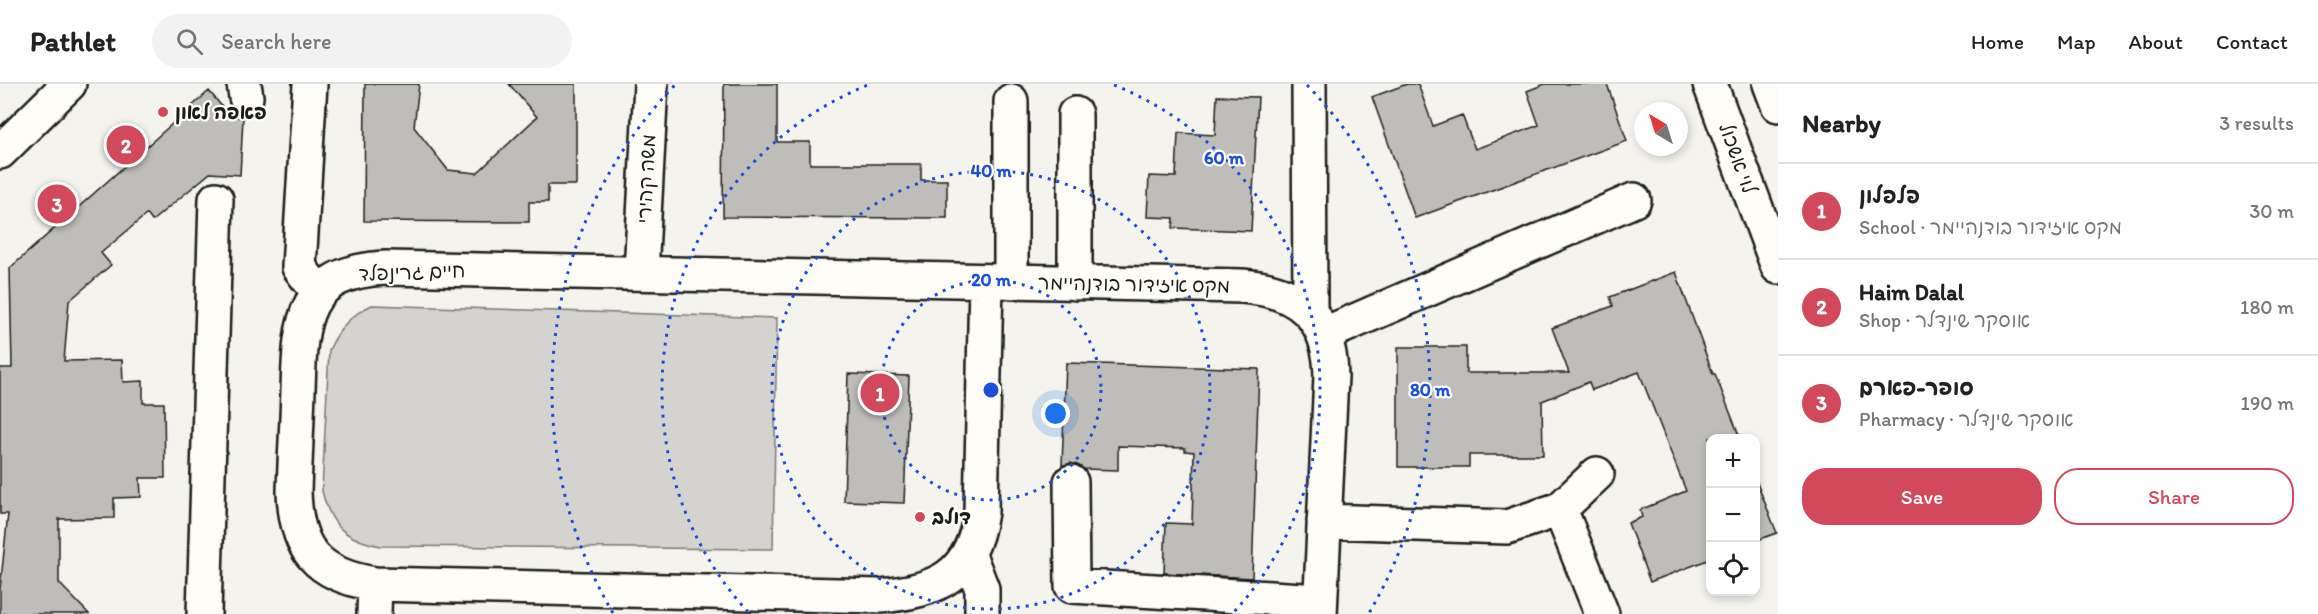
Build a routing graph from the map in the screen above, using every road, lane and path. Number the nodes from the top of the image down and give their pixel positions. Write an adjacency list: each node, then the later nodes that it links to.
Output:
1 (69, 84): 10 (street)
2 (310, 84): 17 (street)
3 (651, 84): 14 (street, משה קהירי)
4 (1309, 84): 18 (street)
5 (1710, 84): 13 (street, לוי אשכול)
6 (1770, 84): 8 (street)
7 (1011, 101): 15 (street)
8 (1778, 105)
9 (1075, 114): 16 (street)
10 (0, 152)
11 (216, 199): 27 (street)
12 (1634, 200): 18 (street)
13 (1778, 267)
14 (641, 273): 15 (street, חיים גרינפלד); 17 (street, חיים גרינפלד)
15 (998, 281): 16 (street, מקס איזידור בודנהיימר); 23 (street)
16 (1075, 283): 18 (street, מקס איזידור בודנהיימר)
17 (319, 293): 24 (street, חיים גרינפלד)
18 (1318, 323): 22 (street)
19 (1597, 474): 21 (street)
20 (1071, 482): 26 (street)
21 (1560, 508): 22 (street); 29 (street)
22 (1324, 521): 26 (street)
23 (969, 555): 25 (street); 28 (street)
24 (375, 599): 25 (street, חיים גרינפלד)
25 (627, 602)
26 (1320, 607)
27 (204, 614)
28 (982, 614)
29 (1602, 614)

